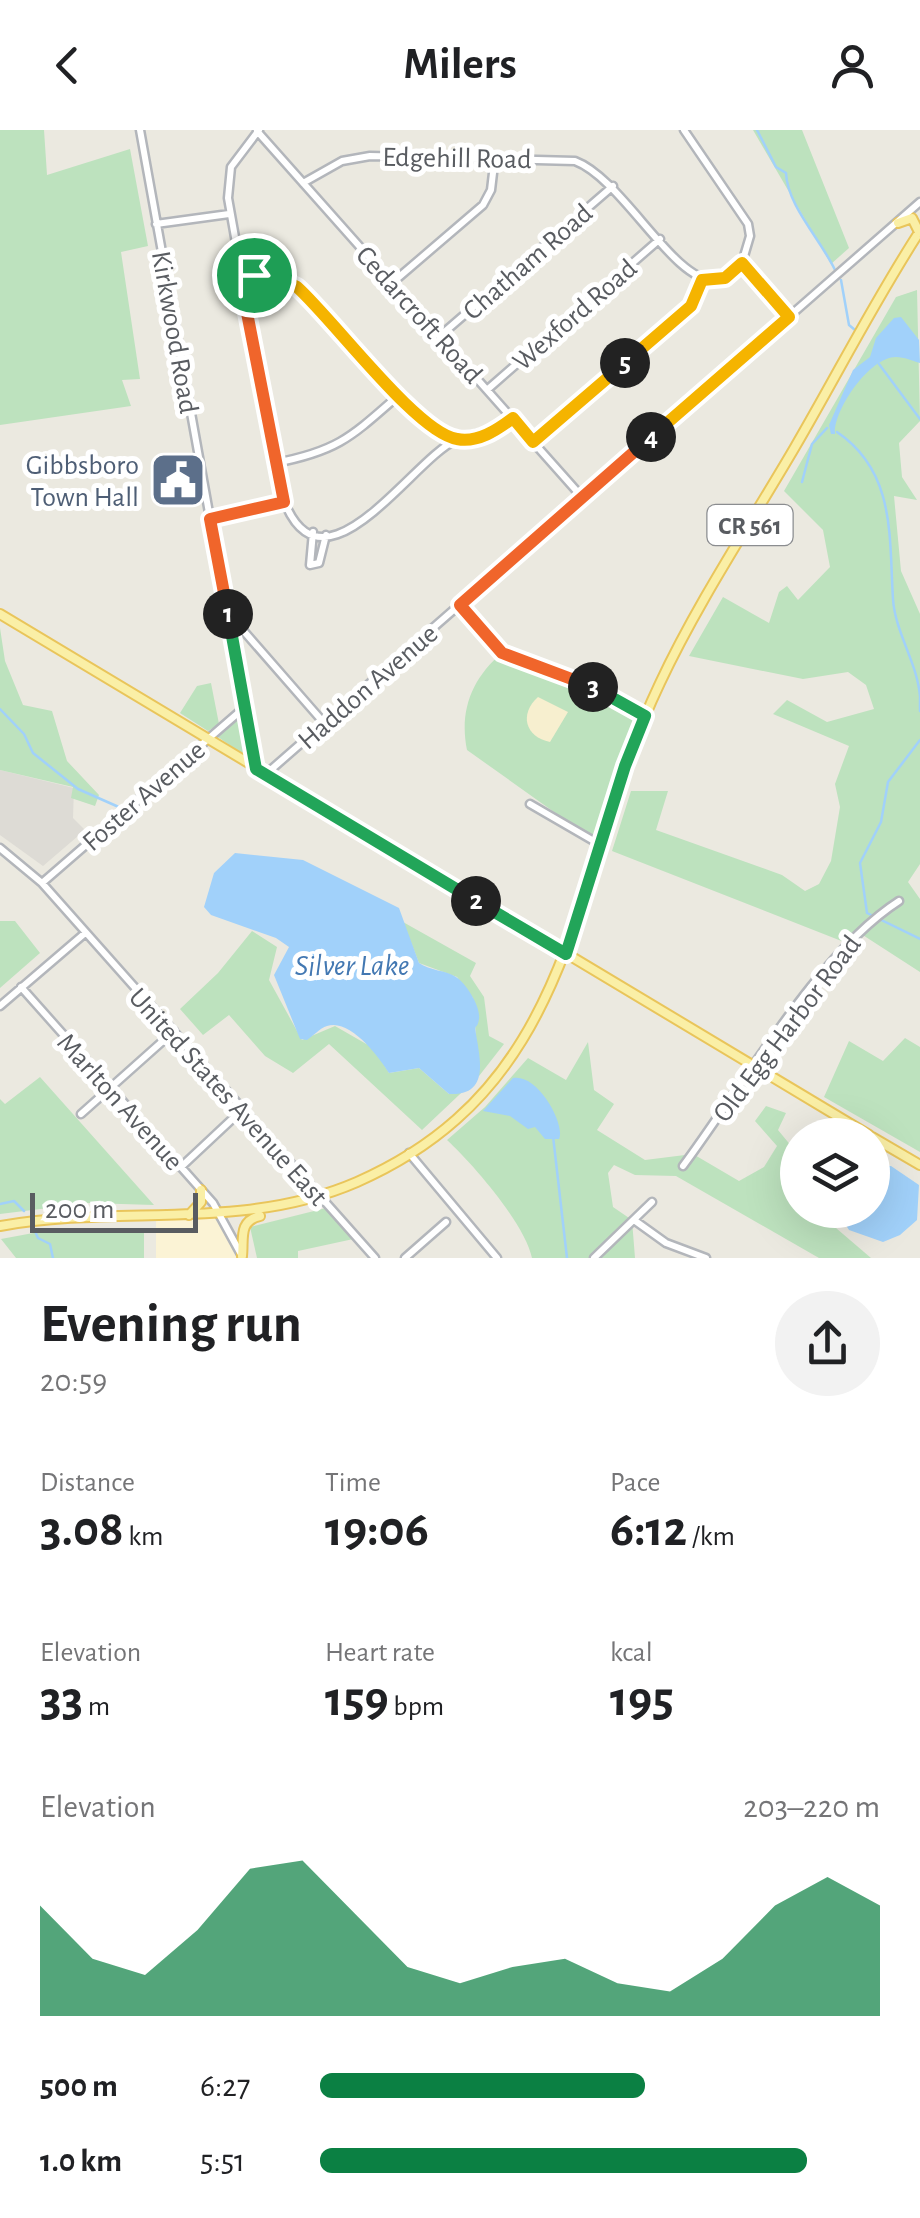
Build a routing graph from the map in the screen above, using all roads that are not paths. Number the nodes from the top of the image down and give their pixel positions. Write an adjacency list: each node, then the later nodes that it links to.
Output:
1 (140, 130): 10 (street, Kirkwood Road)
2 (684, 130): 13 (street)
3 (258, 131): 5 (street, Cedarcroft Road); 8 (street)
4 (495, 156): 5 (street, Edgehill Road); 6 (street, Edgehill Road); 16 (street)
5 (304, 183): 16 (street, Cedarcroft Road)
6 (612, 186): 12 (street, Edgehill Road); 18 (street, Chatham Road)
7 (920, 202): 9 (street, Haddon Avenue)
8 (229, 214): 10 (street); 14 (street)
9 (898, 223): 11 (main road); 17 (street, Haddon Avenue)
10 (156, 224): 27 (street, Kirkwood Road)
11 (920, 232): 34 (main road, CR 561)
12 (660, 239): 15 (street, Edgehill Road); 19 (street, Wexford Road)
13 (742, 263): 15 (street); 17 (street)
14 (240, 277): 20 (street); 24 (street)
15 (702, 280): 23 (street)
16 (392, 282): 18 (street, Cedarcroft Road)
17 (789, 317): 25 (street, Haddon Avenue)
18 (441, 336): 19 (street, Cedarcroft Road)
19 (488, 389): 21 (street, Cedarcroft Road)
20 (398, 395): 22 (street); 24 (street)
21 (513, 418): 22 (street); 23 (street, Cedarcroft Road)
22 (457, 440): 29 (street)
23 (533, 442): 25 (street, Cedarcroft Road)
24 (274, 463): 26 (street)
25 (582, 497): 30 (street, Haddon Avenue)
26 (284, 502): 27 (street); 28 (street)
27 (210, 519): 31 (street, Kirkwood Road)
28 (313, 532): 29 (street); 29 (street)
29 (326, 535)
30 (460, 605): 34 (street); 35 (street, Haddon Avenue)
31 (227, 612): 33 (street, Kirkwood Road); 35 (street)
32 (0, 614): 36 (main road)
33 (244, 707): 36 (street, Foster Avenue); 37 (street, Kirkwood Road)
34 (645, 716): 40 (main road, CR 561)
35 (324, 723): 38 (street, Haddon Avenue)
36 (208, 740): 37 (main road); 42 (street, Foster Avenue)
37 (256, 769): 38 (main road)
38 (265, 775): 45 (main road)
39 (530, 804): 40 (street)
40 (599, 844): 45 (main road, CR 561)
41 (0, 848): 42 (street, United States Avenue East)
42 (42, 884): 44 (street, United States Avenue East)
43 (899, 901): 49 (street, Old Egg Harbor Road)
44 (84, 934): 46 (street); 48 (street, United States Avenue East)
45 (566, 954): 49 (main road); 55 (main road, CR 561)
46 (21, 988): 47 (street); 50 (street, Marlton Avenue)
47 (0, 1006)
48 (174, 1031): 50 (street); 51 (street, United States Avenue East)
49 (756, 1065): 53 (main road); 58 (street, Old Egg Harbor Road)
50 (109, 1089): 52 (street); 57 (street, Marlton Avenue)
51 (244, 1108): 57 (street); 59 (street, United States Avenue East)
52 (81, 1114)
53 (842, 1118)
54 (890, 1147): 56 (main road)
55 (409, 1153): 61 (main road, CR 561); 73 (street)
56 (920, 1164)
57 (181, 1166): 60 (street, Marlton Avenue)
58 (683, 1166)
59 (306, 1177): 61 (street, United States Avenue East); 62 (street)
60 (201, 1190): 65 (street, Marlton Avenue); 66 (main road)
61 (321, 1195): 62 (main road, CR 561); 71 (street, United States Avenue East)
62 (302, 1202): 64 (main road, CR 561)
63 (652, 1202): 67 (street)
64 (276, 1209): 65 (main road, CR 561); 70 (main road)
65 (220, 1215): 66 (main road, CR 561); 70 (street, Marlton Avenue)
66 (186, 1216): 69 (main road, CR 561)
67 (634, 1220): 74 (street); 75 (street)
68 (446, 1222): 72 (street)
69 (0, 1226)
70 (243, 1257)
71 (375, 1258)
72 (405, 1258)
73 (497, 1258)
74 (594, 1258)
75 (706, 1258)

